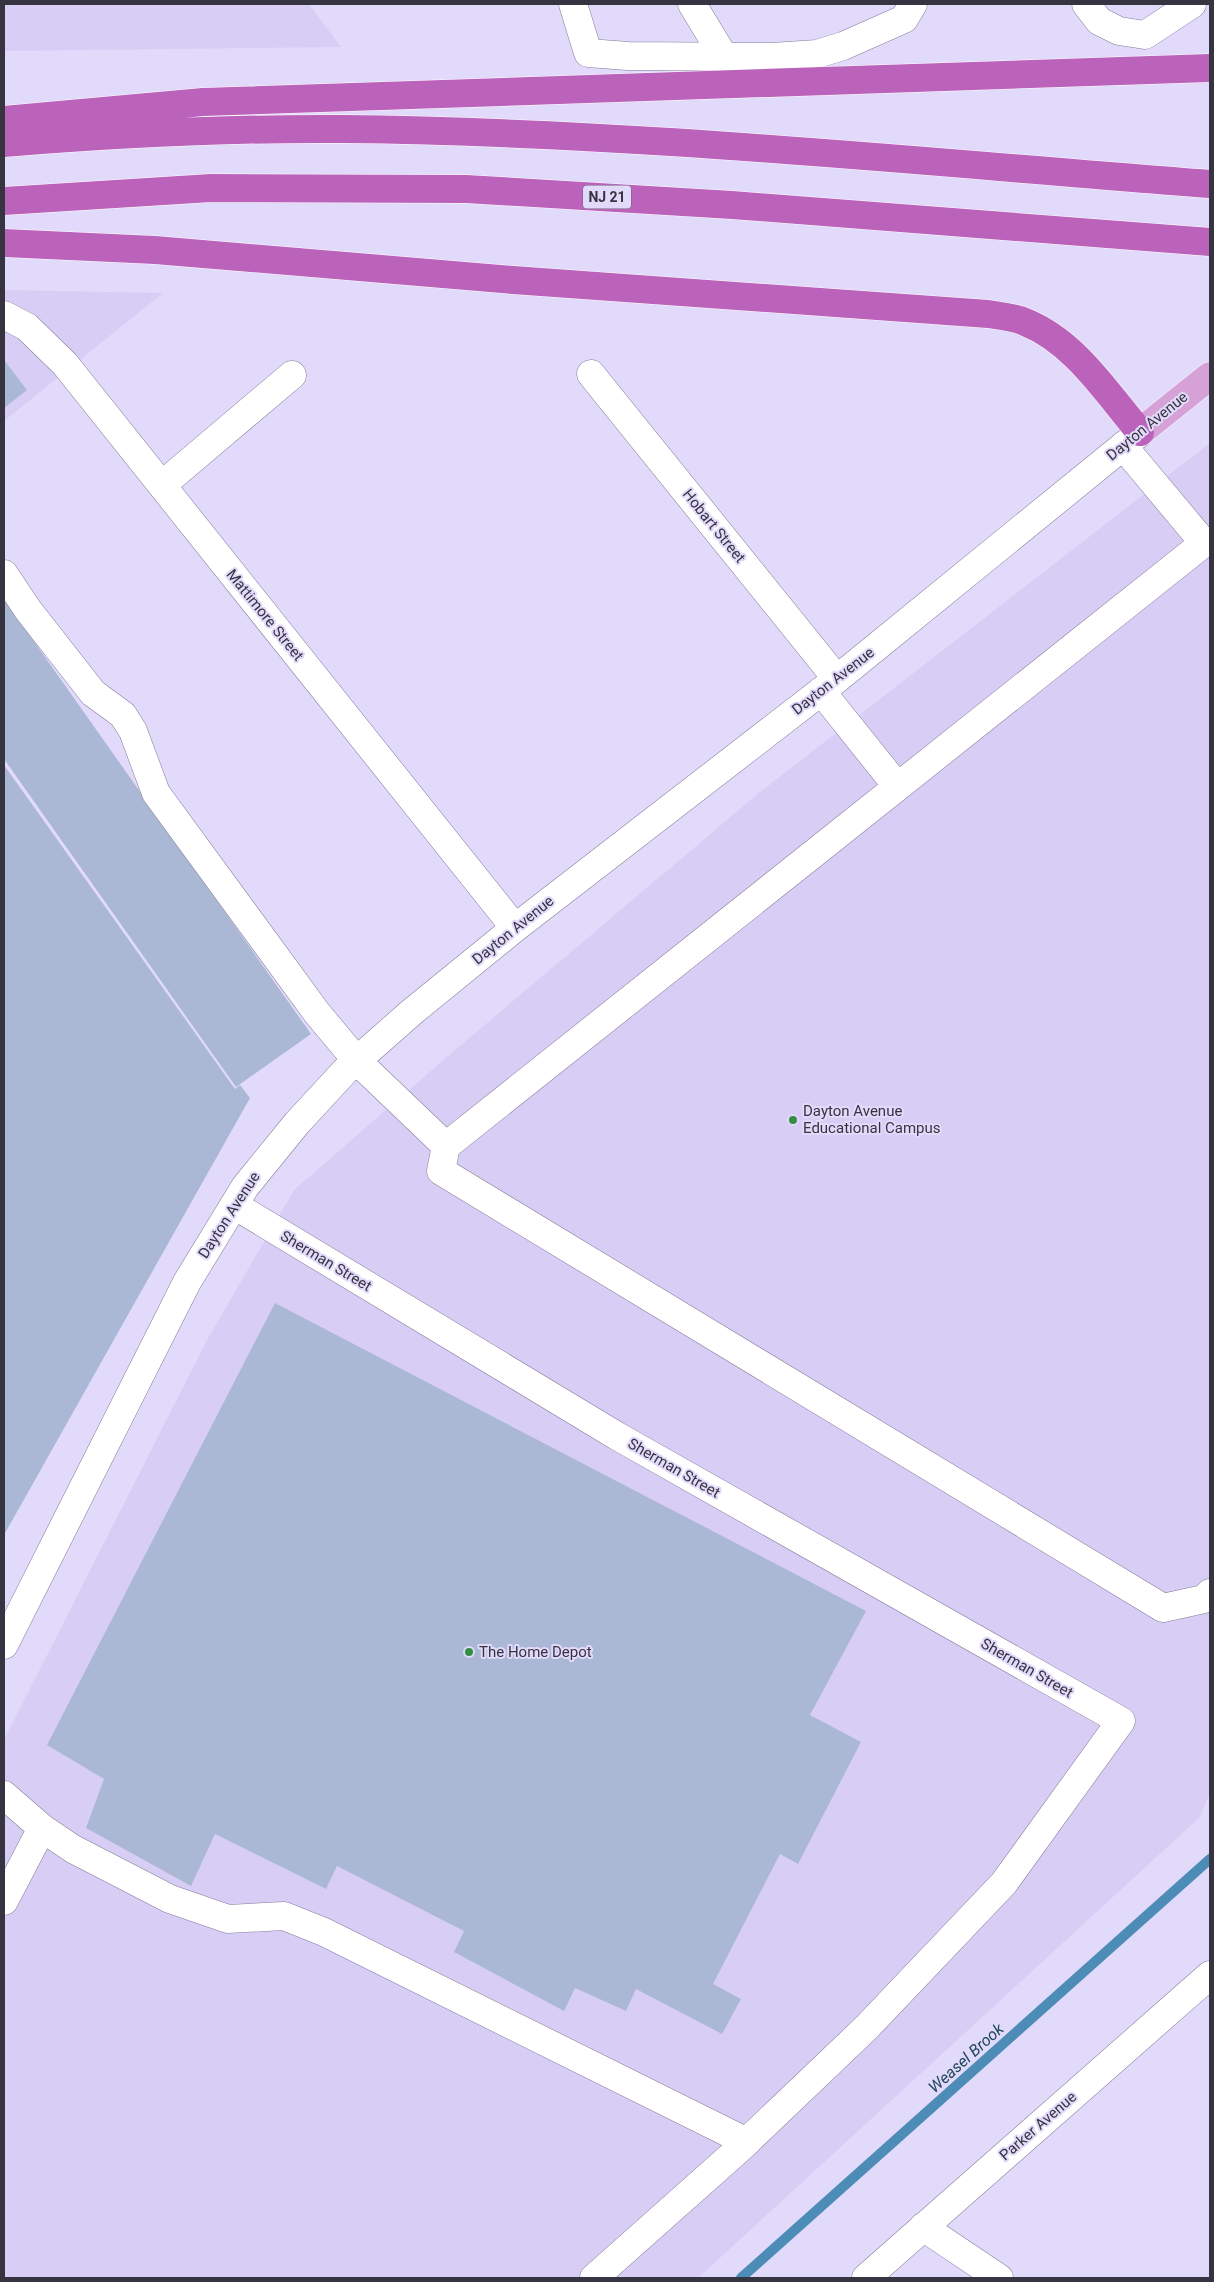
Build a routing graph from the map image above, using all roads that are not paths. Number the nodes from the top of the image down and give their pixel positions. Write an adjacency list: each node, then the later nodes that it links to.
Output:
1 (573, 4): 6 (street)
2 (692, 4): 6 (street)
3 (913, 4): 6 (street)
4 (1086, 4): 5 (street)
5 (1192, 4)
6 (724, 57)
7 (1210, 68): 8 (highway)
8 (4, 120)
9 (4, 143): 10 (highway)
10 (1210, 184)
11 (4, 201): 12 (highway, NJ 21)
12 (1210, 242)
13 (4, 243): 18 (highway)
14 (4, 315): 19 (street, Mattimore Street)
15 (591, 374): 21 (street, Hobart Street)
16 (292, 376): 19 (street)
17 (1210, 376): 18 (main road, Dayton Avenue)
18 (1132, 439): 21 (street, Dayton Avenue); 22 (street)
19 (162, 486): 23 (street, Mattimore Street)
20 (4, 574): 24 (street)
21 (829, 685): 22 (street, Hobart Street); 23 (street, Dayton Avenue)
22 (897, 786): 25 (street)
23 (515, 928): 24 (street, Dayton Avenue)
24 (357, 1061): 25 (street); 26 (street, Dayton Avenue)
25 (446, 1146): 27 (street)
26 (234, 1205): 28 (street, Dayton Avenue); 33 (street, Sherman Street)
27 (1210, 1593)
28 (4, 1645)
29 (4, 1795): 30 (street)
30 (42, 1828): 31 (street); 33 (street)
31 (4, 1901)
32 (1210, 1975): 34 (street, Parker Avenue)
33 (747, 2142): 35 (street)
34 (923, 2227): 36 (street, Parker Avenue); 37 (street)
35 (594, 2278)
36 (866, 2278)
37 (999, 2278)

